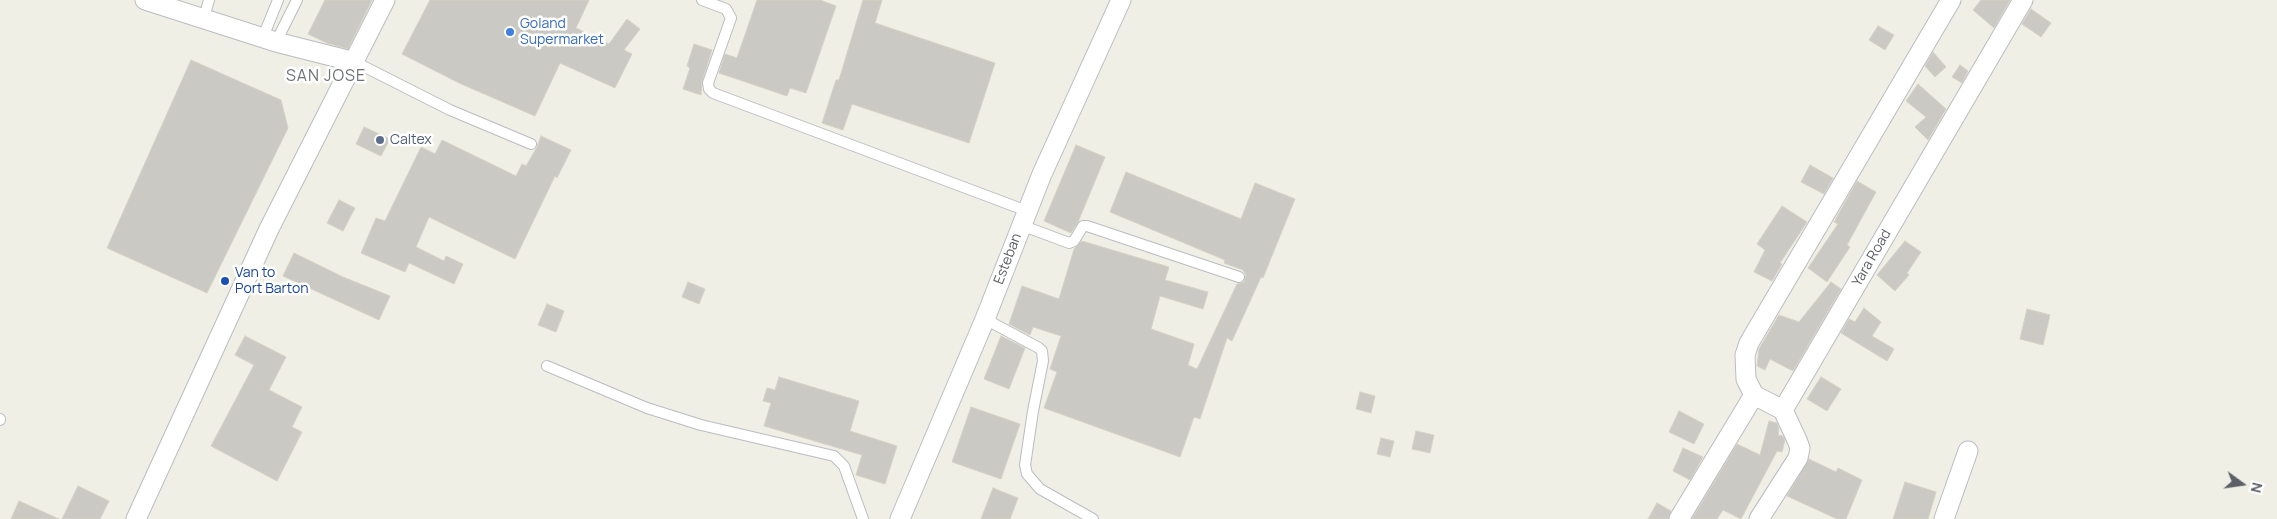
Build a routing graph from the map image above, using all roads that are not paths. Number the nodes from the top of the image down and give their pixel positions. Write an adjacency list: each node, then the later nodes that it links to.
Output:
1 (145, 0): 9 (street)
2 (278, 0): 10 (lane)
3 (297, 0): 10 (lane)
4 (384, 0): 11 (street)
5 (702, 0): 13 (lane)
6 (1121, 0): 13 (street, Esteban)
7 (1951, 0): 17 (street)
8 (2023, 0): 18 (street, Yara Road)
9 (206, 9): 10 (street)
10 (270, 40): 11 (street)
11 (355, 62): 12 (lane); 20 (street)
12 (531, 144)
13 (1024, 218): 14 (lane); 15 (street, Esteban)
14 (1239, 277)
15 (985, 319): 22 (street, Esteban); 23 (lane)
16 (547, 366): 21 (lane)
17 (1754, 395): 18 (street); 24 (street)
18 (1783, 410): 25 (street)
19 (1968, 451): 26 (street)
20 (136, 519)
21 (862, 519)
22 (900, 519)
23 (1092, 519)
24 (1679, 519)
25 (1760, 519)
26 (1944, 519)

